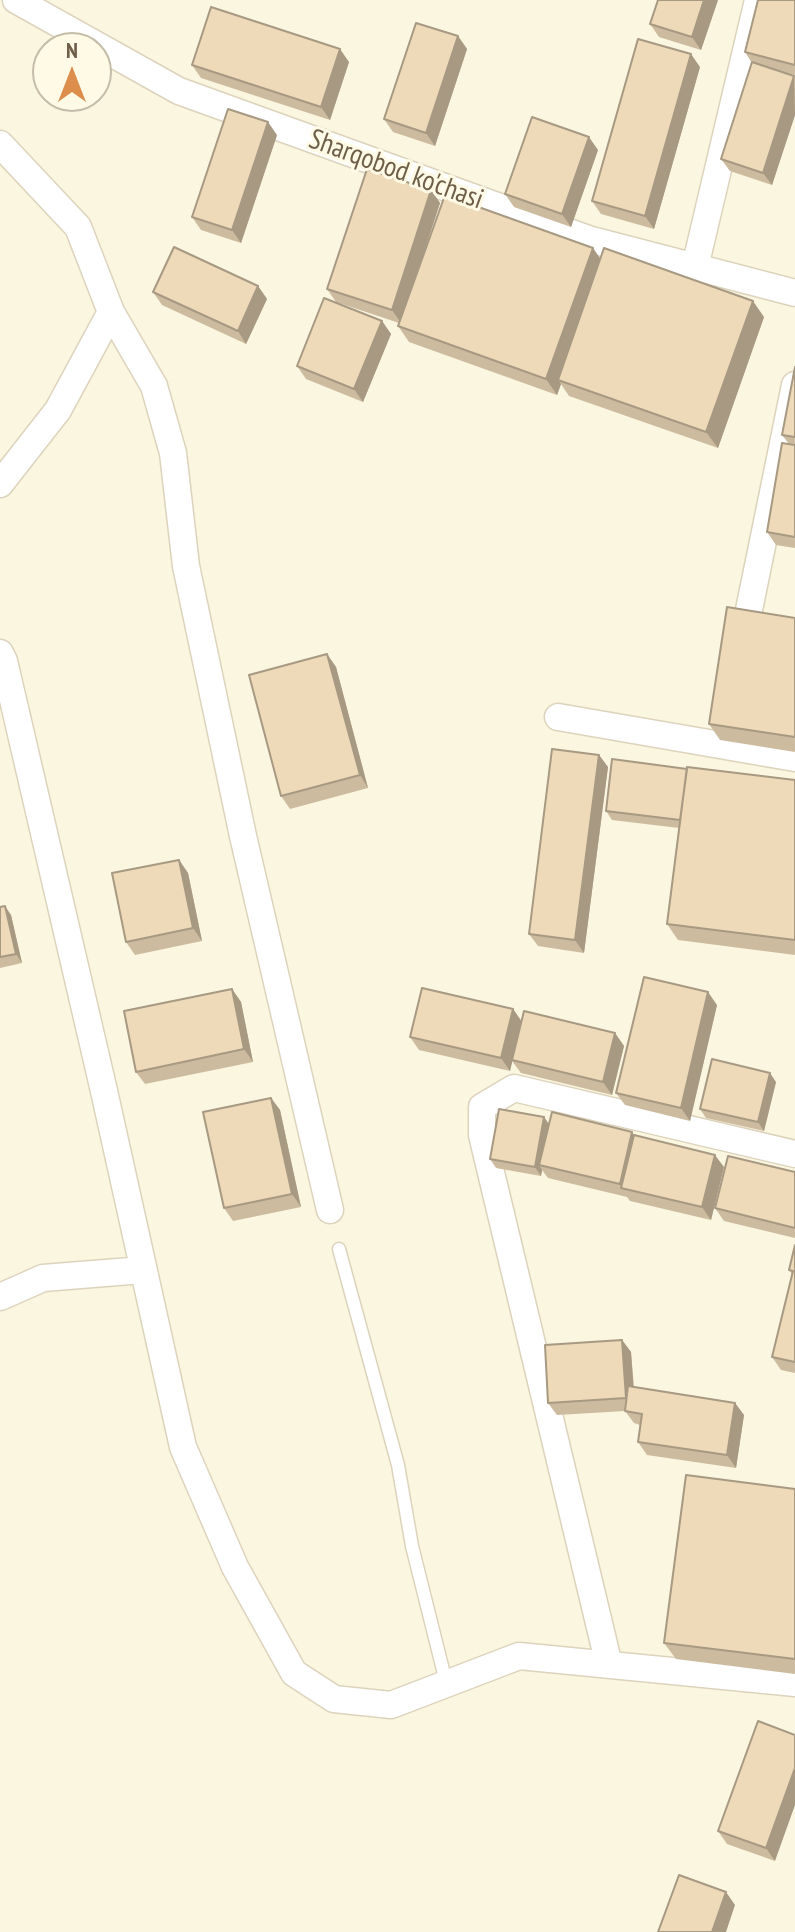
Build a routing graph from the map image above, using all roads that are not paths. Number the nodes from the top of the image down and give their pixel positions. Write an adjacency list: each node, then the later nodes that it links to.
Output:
1 (16, 0): 4 (street, Sharqobod ko'chasi)
2 (758, 0): 4 (street)
3 (0, 144): 6 (street)
4 (695, 267): 5 (street, Sharqobod ko'chasi)
5 (795, 293)
6 (111, 312): 8 (street); 16 (street)
7 (795, 385): 10 (street)
8 (0, 484)
9 (0, 653): 18 (street)
10 (736, 670)
11 (727, 715): 13 (street)
12 (558, 717): 13 (street)
13 (721, 745): 14 (street)
14 (795, 758)
15 (795, 1154): 20 (street)
16 (330, 1210)
17 (339, 1249): 21 (lane)
18 (143, 1270): 19 (street); 21 (street)
19 (0, 1297)
20 (609, 1665): 21 (street); 22 (street)
21 (446, 1682)
22 (795, 1683)

